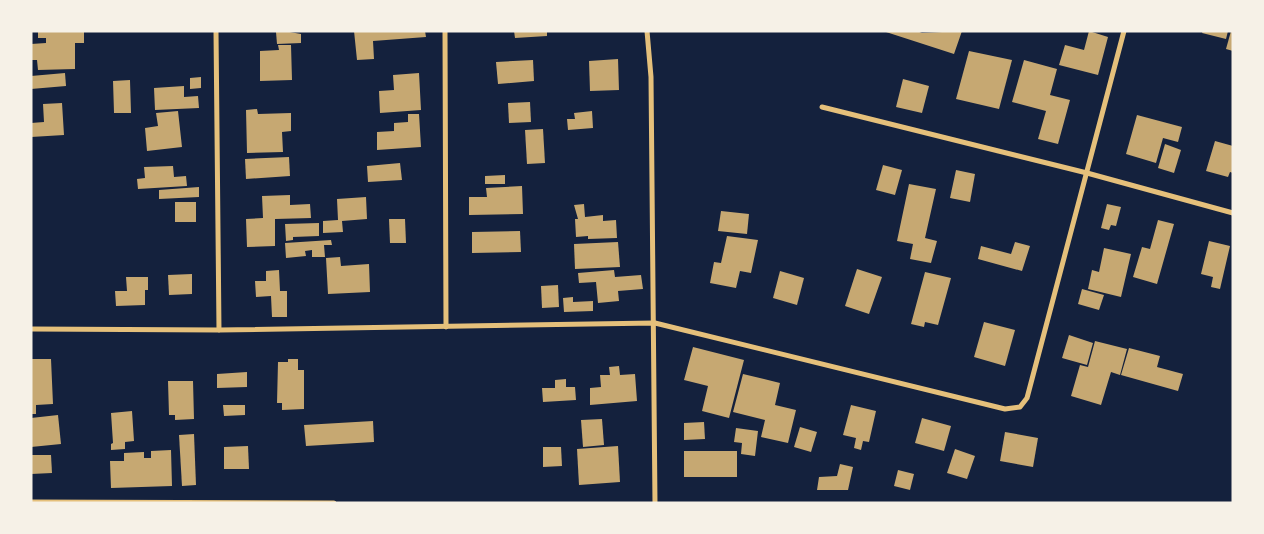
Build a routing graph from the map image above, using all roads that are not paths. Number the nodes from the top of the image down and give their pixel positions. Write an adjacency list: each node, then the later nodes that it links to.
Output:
1 (216, 31): 11 (street)
2 (445, 31): 9 (street)
3 (648, 31): 8 (street)
4 (1124, 31): 6 (street)
5 (822, 107): 6 (street)
6 (1086, 173): 7 (street); 8 (street)
7 (1233, 213)
8 (655, 323): 9 (street); 16 (street)
9 (446, 327): 11 (street)
10 (31, 330): 11 (street)
11 (219, 330)
12 (31, 502): 13 (street)
13 (108, 502): 14 (street)
14 (315, 502): 15 (street)
15 (334, 503)
16 (656, 503)

